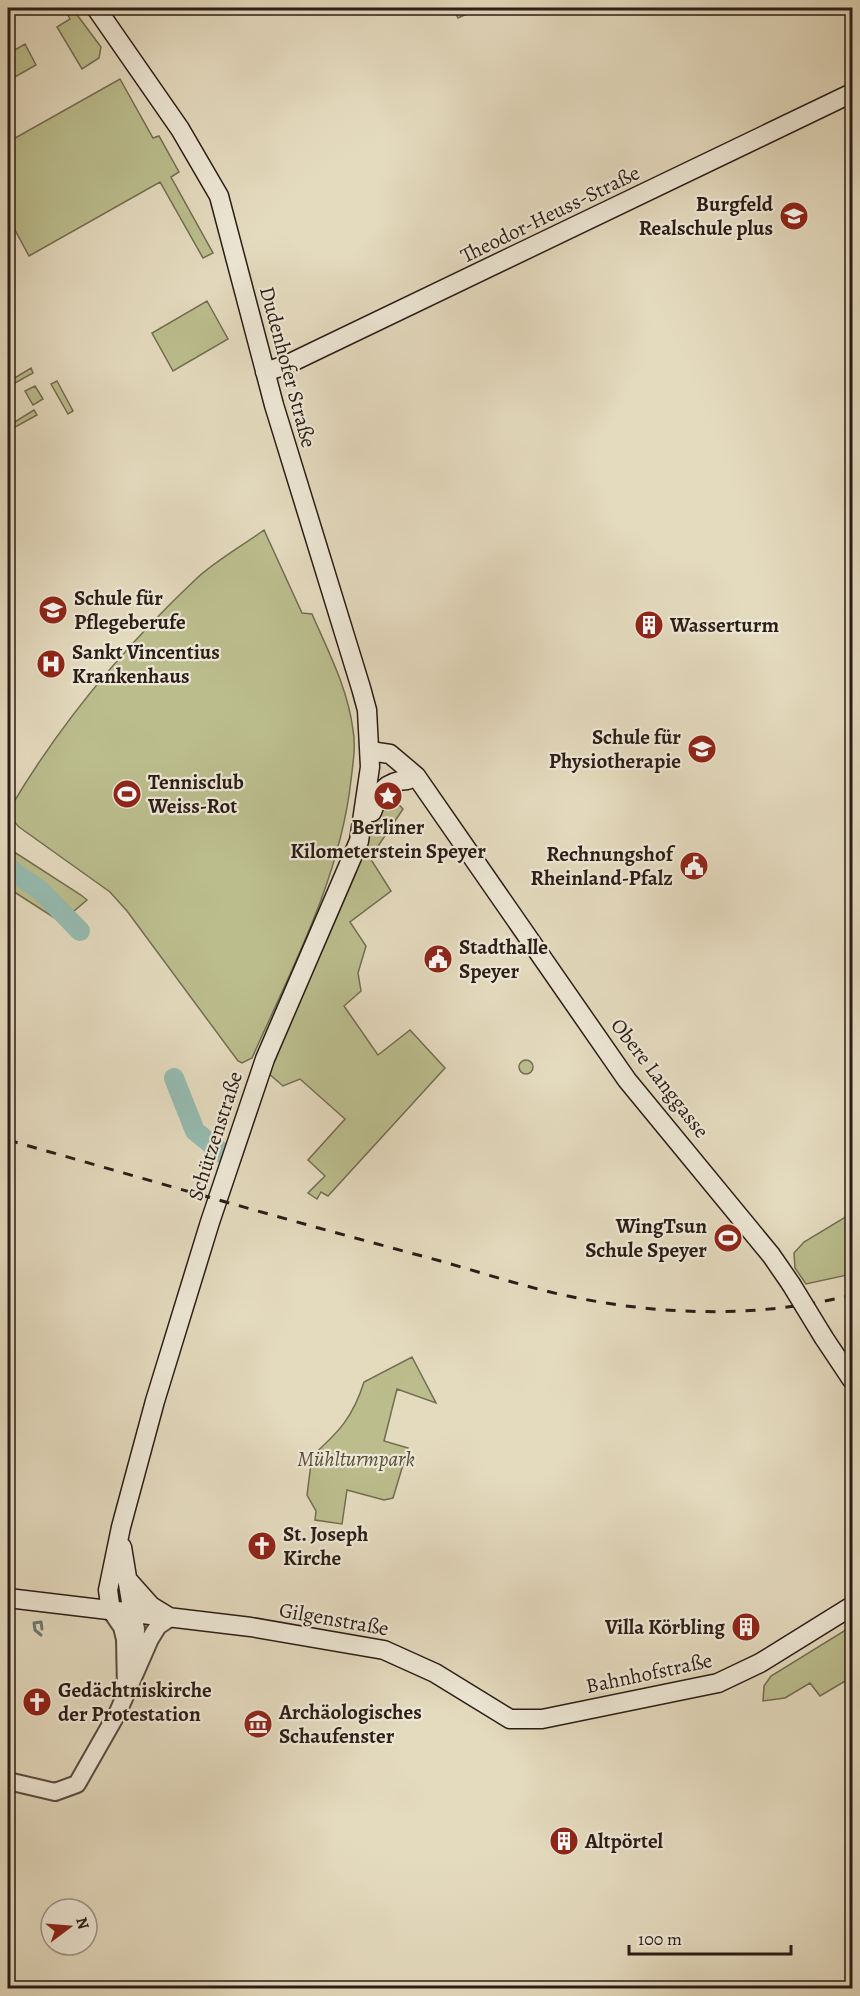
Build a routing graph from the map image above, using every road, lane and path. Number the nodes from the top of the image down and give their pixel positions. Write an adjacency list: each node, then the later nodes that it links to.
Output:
1 (96, 8): 3 (main road, Dudenhofer Straße)
2 (852, 93): 3 (main road, Theodor-Heuss-Straße)
3 (265, 372): 4 (main road, Dudenhofer Straße)
4 (370, 759): 5 (main road, Obere Langgasse); 6 (main road, Obere Langgasse); 7 (main road, Schützenstraße)
5 (408, 780): 6 (main road, Obere Langgasse); 7 (main road)
6 (433, 802): 8 (main road, Obere Langgasse, bridge)
7 (359, 841): 9 (main road, Schützenstraße)
8 (852, 1380)
9 (121, 1527): 10 (main road, Schützenstraße); 13 (main road, Schützenstraße)
10 (125, 1576): 14 (main road, Schützenstraße); 15 (main road)
11 (8, 1598): 13 (main road, Gilgenstraße)
12 (852, 1606): 19 (main road, Bahnhofstraße)
13 (111, 1611): 14 (main road, Gilgenstraße); 16 (street)
14 (133, 1614): 15 (main road, Gilgenstraße); 16 (street); 17 (street)
15 (170, 1618): 17 (street); 19 (main road, Gilgenstraße)
16 (124, 1631): 18 (street)
17 (135, 1676): 18 (street)
18 (126, 1696): 20 (street)
19 (510, 1719)
20 (8, 1782)

